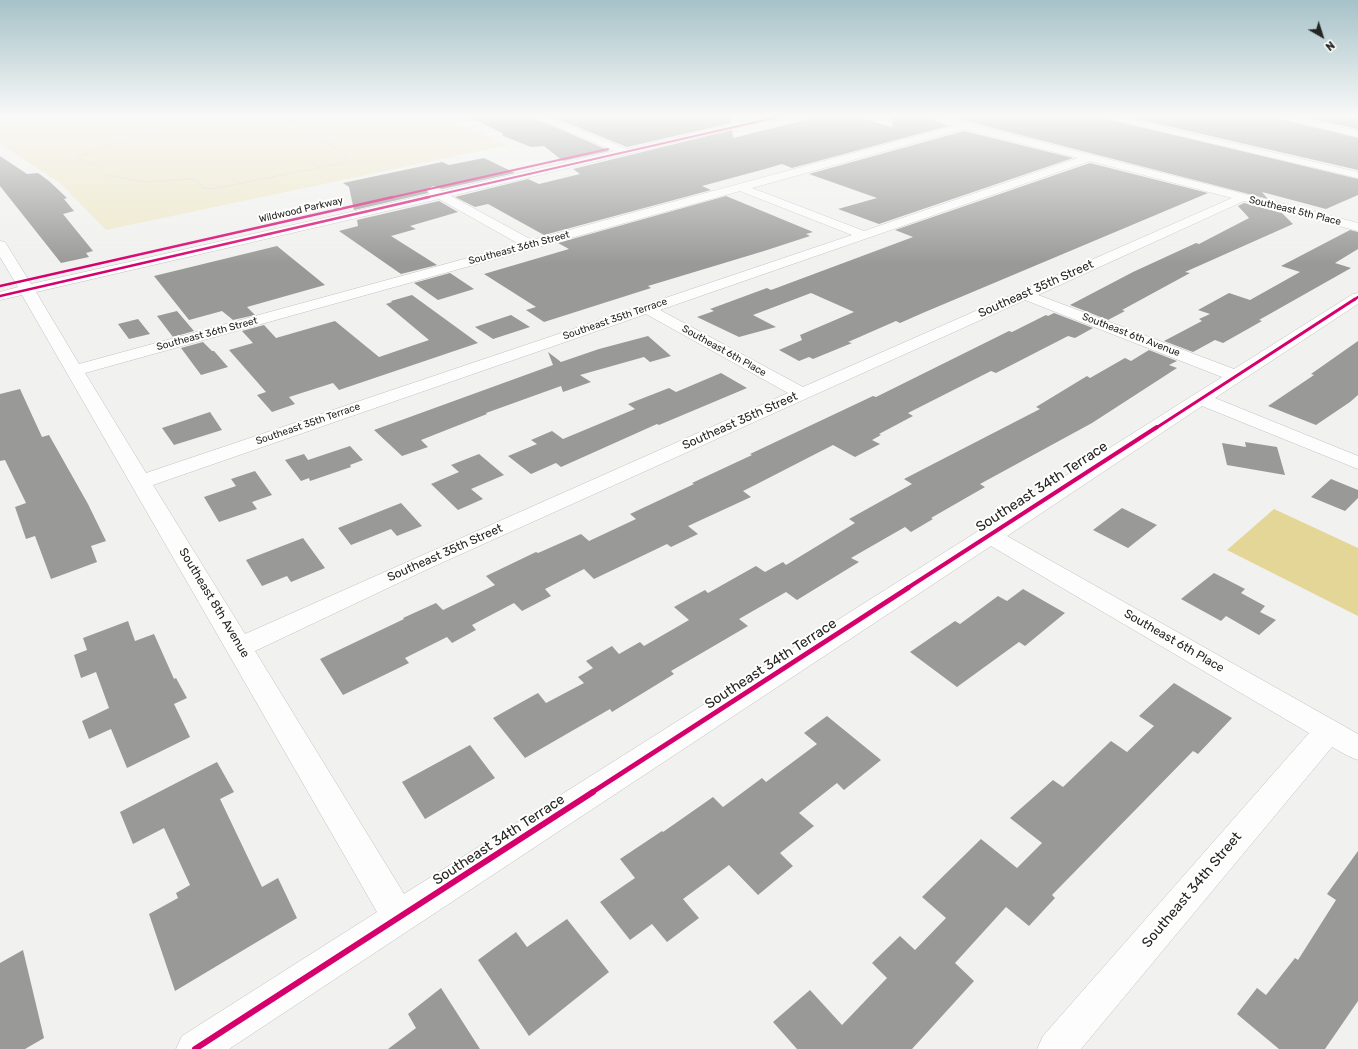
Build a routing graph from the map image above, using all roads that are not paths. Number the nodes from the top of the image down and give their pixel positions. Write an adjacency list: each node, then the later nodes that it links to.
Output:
1 (550, 166): 8 (street, Wildwood Parkway)
2 (817, 166): 7 (street, Southeast 36th Street)
3 (1066, 166): 11 (street, Southeast 35th Terrace)
4 (1119, 166): 9 (street, Southeast 5th Place)
5 (1318, 166): 6 (street)
6 (1358, 175)
7 (740, 187): 11 (street); 13 (street, Southeast 36th Street)
8 (436, 192): 13 (street); 15 (street, Wildwood Parkway)
9 (1242, 198): 10 (street, Southeast 5th Place); 16 (street, Southeast 35th Street)
10 (1358, 227)
11 (864, 235): 19 (street, Southeast 35th Terrace)
12 (0, 245): 15 (street, Southeast 8th Avenue)
13 (530, 245): 20 (street, Southeast 36th Street)
14 (0, 286): 15 (street, Wildwood Parkway)
15 (24, 286): 17 (street, Wildwood Parkway); 20 (street, Southeast 8th Avenue)
16 (1025, 295): 21 (street, Southeast 6th Avenue); 22 (street, Southeast 35th Street)
17 (0, 296)
18 (1358, 297): 21 (street, Southeast 34th Terrace)
19 (646, 308): 22 (street, Southeast 6th Place); 25 (street, Southeast 35th Terrace)
20 (75, 370): 25 (street, Southeast 8th Avenue)
21 (1236, 376): 23 (street, Southeast 34th Terrace)
22 (801, 393): 27 (street, Southeast 35th Street)
23 (1200, 399): 24 (street); 26 (street, Southeast 34th Terrace)
24 (1358, 463)
25 (141, 482): 27 (street, Southeast 8th Avenue)
26 (989, 535): 28 (street, Southeast 6th Place); 30 (street, Southeast 34th Terrace)
27 (240, 647): 30 (street, Southeast 8th Avenue)
28 (1328, 731): 29 (street, Southeast 6th Place); 32 (street, Southeast 34th Street)
29 (1358, 748)
30 (399, 917): 31 (street, Southeast 34th Terrace)
31 (195, 1049)
32 (1056, 1049)

